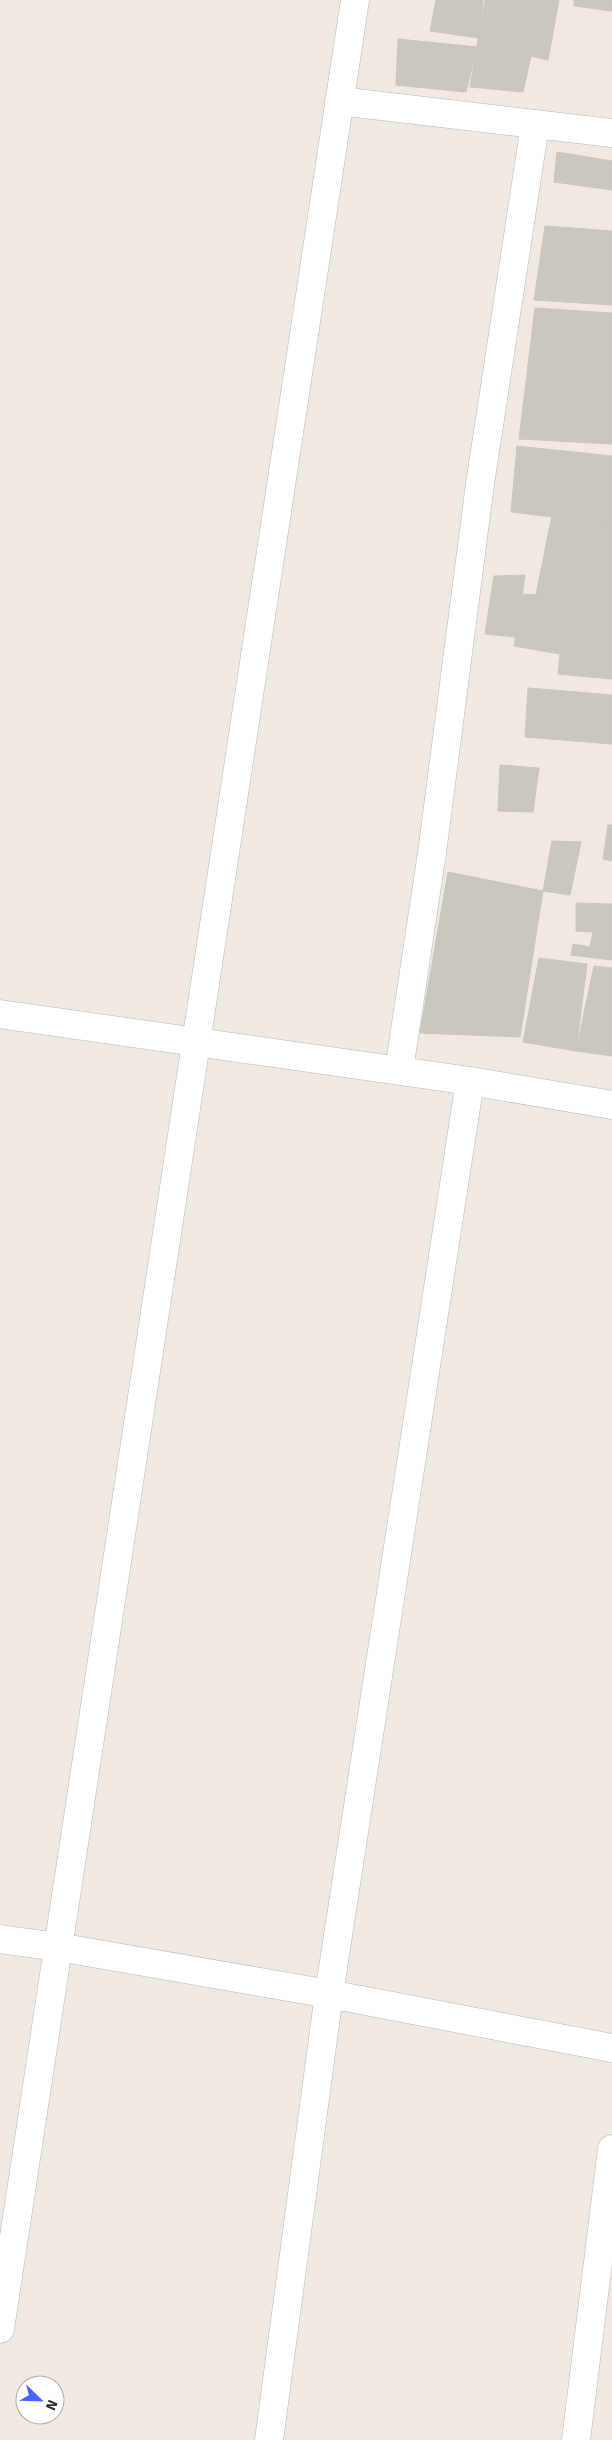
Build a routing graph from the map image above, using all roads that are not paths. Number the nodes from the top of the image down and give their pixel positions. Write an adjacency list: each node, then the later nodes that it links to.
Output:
1 (355, 0): 2 (street)
2 (339, 101): 3 (street); 6 (street)
3 (535, 125): 4 (street); 7 (street)
4 (612, 133)
5 (0, 1014): 6 (street)
6 (196, 1042): 7 (street); 11 (street)
7 (399, 1070): 8 (street)
8 (470, 1081): 9 (street); 12 (street)
9 (612, 1105)
10 (0, 1940): 11 (street)
11 (58, 1947): 12 (street); 15 (street)
12 (329, 1994): 13 (street); 16 (street)
13 (612, 2048)
14 (612, 2150): 17 (street)
15 (0, 2330)
16 (269, 2440)
17 (576, 2440)

